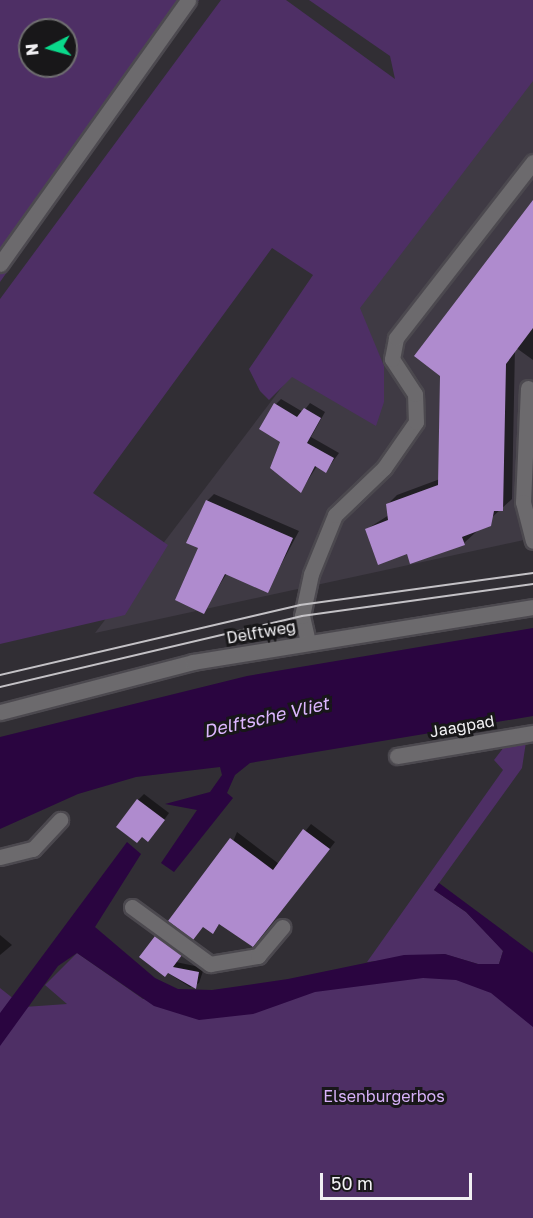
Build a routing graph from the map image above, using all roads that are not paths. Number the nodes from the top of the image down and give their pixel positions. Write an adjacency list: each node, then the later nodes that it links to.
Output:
1 (188, 0): 3 (street)
2 (533, 162): 7 (street)
3 (0, 264)
4 (528, 388): 5 (street)
5 (533, 541)
6 (533, 607): 7 (street, Delftweg)
7 (308, 642): 8 (street, Delftweg)
8 (0, 712)
9 (533, 733): 10 (street, Jaagpad)
10 (397, 756)
11 (60, 820): 12 (street)
12 (0, 857)
13 (132, 907): 14 (street)
14 (282, 927)

